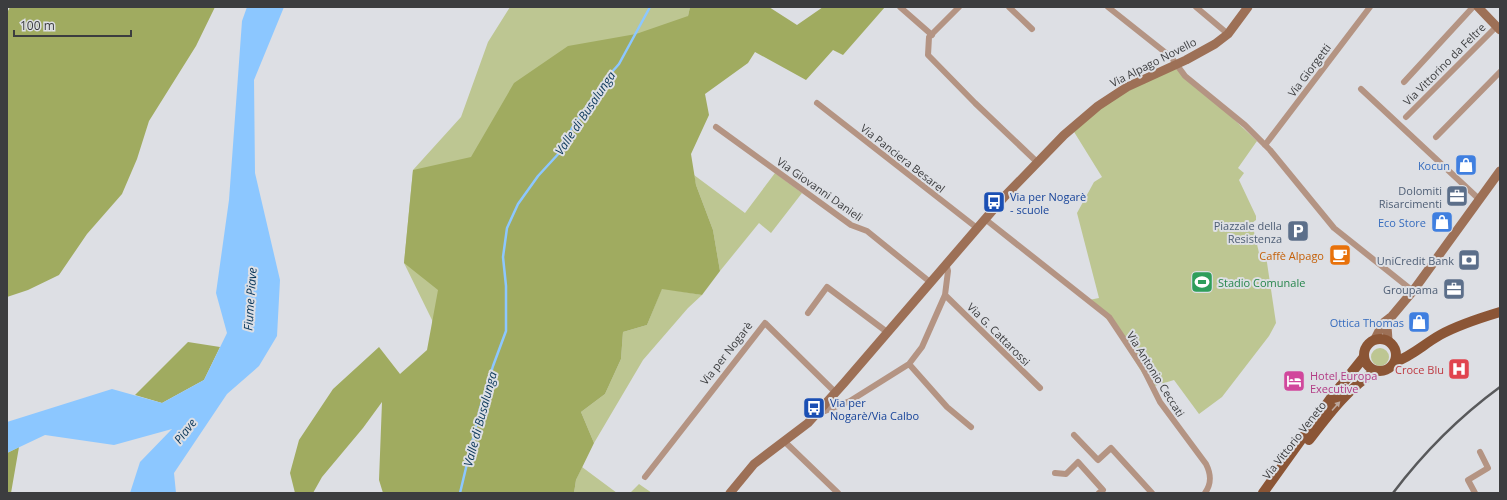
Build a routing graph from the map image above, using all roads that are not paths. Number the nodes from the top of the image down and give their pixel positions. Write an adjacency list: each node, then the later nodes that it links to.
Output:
1 (900, 7): 13 (street)
2 (959, 7): 13 (street)
3 (1009, 7): 11 (street)
4 (1108, 7): 14 (street)
5 (1196, 7): 12 (street)
6 (1248, 7): 12 (street, Via Alpago Novello)
7 (1370, 7): 22 (street, Via Giorgetti)
8 (1473, 7): 16 (street)
9 (1478, 7): 10 (street)
10 (1498, 28): 19 (street, Via Vittorino da Feltre)
11 (1032, 29)
12 (1228, 34): 14 (street, Via Alpago Novello)
13 (932, 35): 23 (street)
14 (1177, 63): 22 (street); 23 (street, Via Alpago Novello)
15 (1500, 72): 21 (street)
16 (1404, 82)
17 (1360, 89): 25 (street)
18 (817, 103): 27 (street, Via Panciera Besarel)
19 (1406, 117)
20 (716, 127): 29 (street, Via Giovanni Danieli)
21 (1436, 137)
22 (1265, 145): 30 (street)
23 (1038, 162): 26 (street, Via Alpago Novello)
24 (1500, 171): 25 (street, Via Vittorio Veneto)
25 (1480, 200): 30 (street, Via Vittorio Veneto)
26 (985, 219): 27 (street); 54 (street, Via Antonio Ceccati)
27 (977, 228): 28 (street)
28 (946, 263): 29 (street); 31 (street)
29 (930, 282): 35 (street)
30 (1413, 291): 34 (street, Via Vittorio Veneto)
31 (945, 295): 42 (street); 44 (street, Via G. Cattarossi)
32 (1500, 312): 38 (main road, Via Vittorio Veneto)
33 (808, 313): 35 (street)
34 (1392, 316): 36 (street, Via Vittorio Veneto); 37 (street, Via Vittorio Veneto)
35 (888, 332): 45 (street)
36 (1375, 339): 37 (main road); 40 (main road, Via Vittorio Veneto)
37 (1388, 340): 39 (main road)
38 (1423, 346): 39 (main road); 41 (main road, Via Vittorio Veneto)
39 (1396, 349): 41 (main road)
40 (1364, 357): 43 (main road); 58 (main road, Via Vittorio Veneto)
41 (1395, 362): 43 (main road, Via Vittorio Veneto)
42 (909, 364): 46 (street); 47 (street)
43 (1376, 371): 59 (main road, Via Vittorio Veneto, one-way to 43)
44 (1040, 388)
45 (836, 393): 46 (street); 52 (street, Via per Nogarè)
46 (820, 410): 49 (street)
47 (971, 427)
48 (1074, 435): 57 (street)
49 (784, 441): 55 (street); 56 (street)
50 (1480, 452): 60 (street)
51 (1054, 473): 53 (street)
52 (645, 477)
53 (1101, 491)
54 (1206, 492)
55 (730, 493)
56 (838, 493)
57 (1152, 493)
58 (1263, 493)
59 (1267, 493)
60 (1474, 493)

